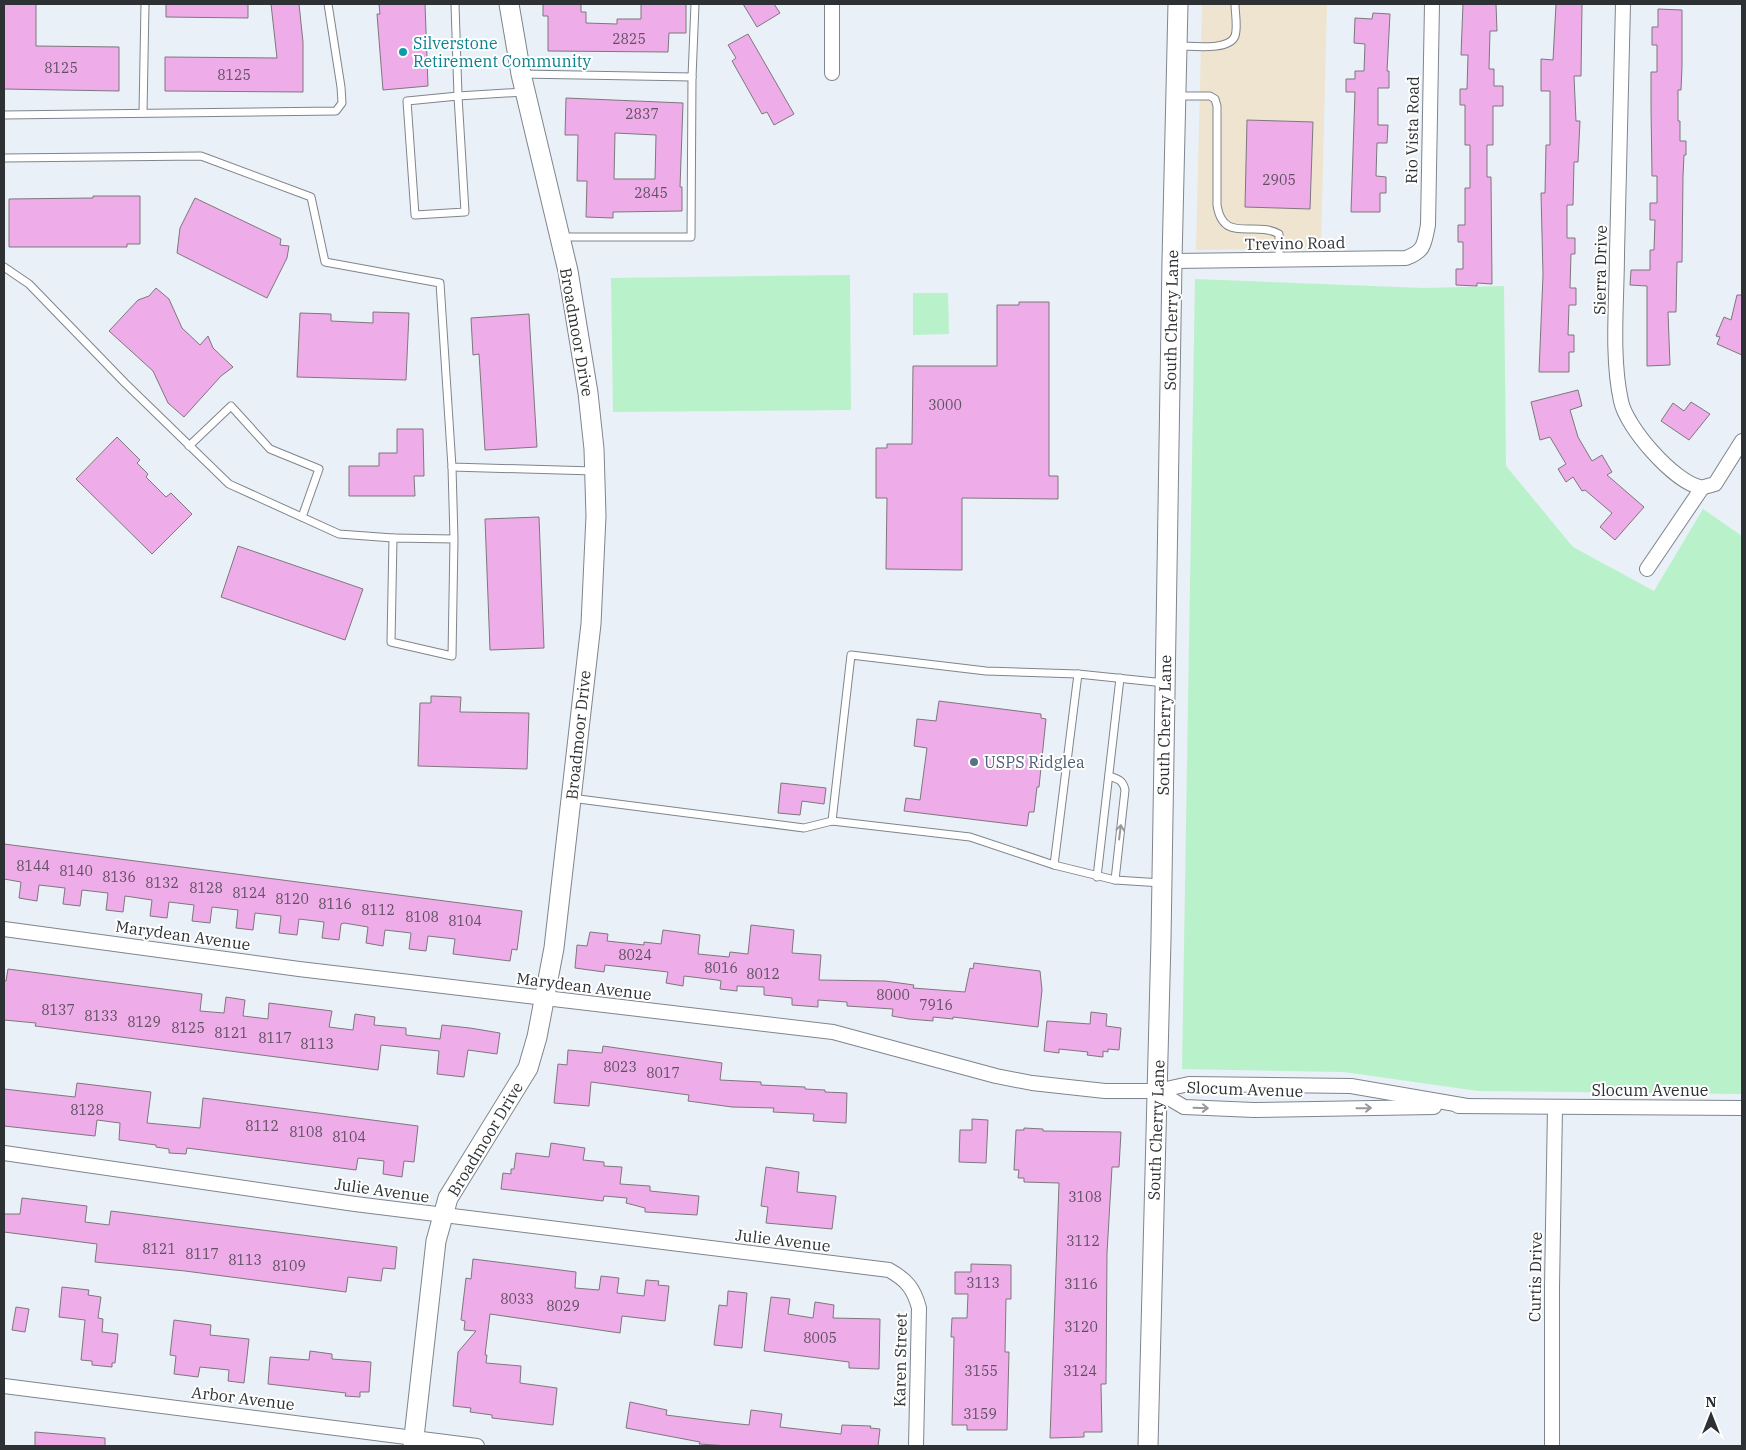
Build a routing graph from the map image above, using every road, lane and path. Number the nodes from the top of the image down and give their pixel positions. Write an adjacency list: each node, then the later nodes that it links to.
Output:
1 (145, 4): 17 (lane)
2 (328, 4): 17 (lane)
3 (455, 4): 15 (lane)
4 (509, 4): 14 (street, Broadmoor Drive)
5 (695, 4): 13 (lane)
6 (832, 4): 12 (street)
7 (1178, 4): 11 (street, South Cherry Lane)
8 (1235, 4): 11 (lane)
9 (1432, 4): 21 (street, Rio Vista Road)
10 (1622, 4): 29 (street, Sierra Drive)
11 (1178, 46): 16 (street, South Cherry Lane)
12 (832, 74)
13 (692, 77): 14 (lane); 20 (lane)
14 (523, 83): 15 (lane); 20 (street, Broadmoor Drive)
15 (458, 96): 15 (lane)
16 (1176, 96): 22 (street, South Cherry Lane); 23 (lane)
17 (143, 113): 18 (lane)
18 (4, 115)
19 (4, 158): 27 (lane)
20 (558, 237): 28 (street, Broadmoor Drive)
21 (1418, 254): 23 (street, Trevino Road)
22 (1172, 261): 23 (street, Trevino Road); 36 (street, South Cherry Lane)
23 (1280, 261)
24 (4, 267): 26 (lane)
25 (1742, 441): 29 (street)
26 (189, 446): 30 (lane); 30 (lane)
27 (452, 467): 28 (lane); 32 (lane)
28 (595, 472): 38 (street, Broadmoor Drive)
29 (1708, 486): 33 (street)
30 (302, 517): 31 (lane)
31 (393, 538): 32 (lane); 32 (lane)
32 (454, 539)
33 (1647, 569)
34 (1078, 674): 35 (lane); 39 (lane); 40 (lane)
35 (1120, 678): 36 (lane); 37 (lane)
36 (1165, 683): 43 (street, South Cherry Lane)
37 (1109, 776): 41 (lane); 42 (lane, one-way to 37)
38 (571, 798): 39 (lane); 45 (street, Broadmoor Drive)
39 (832, 820): 40 (lane)
40 (1054, 865): 41 (lane)
41 (1097, 877): 42 (lane)
42 (1115, 880): 43 (lane)
43 (1162, 883): 46 (street, South Cherry Lane)
44 (4, 929): 45 (street, Marydean Avenue)
45 (544, 999): 46 (street, Marydean Avenue); 51 (street, Broadmoor Drive)
46 (1157, 1091): 47 (street, Slocum Avenue); 47 (street, Slocum Avenue, one-way to 47); 57 (street, South Cherry Lane)
47 (1467, 1106): 48 (street, Slocum Avenue)
48 (1555, 1108): 49 (street, Slocum Avenue); 58 (street, Curtis Drive)
49 (1742, 1108)
50 (4, 1152): 51 (street, Julie Avenue)
51 (442, 1215): 52 (street, Julie Avenue); 54 (street, Broadmoor Drive)
52 (903, 1278): 56 (street, Karen Street)
53 (4, 1386): 54 (street, Arbor Avenue)
54 (413, 1442): 55 (street, Arbor Avenue)
55 (477, 1446)
56 (916, 1446)
57 (1148, 1446)
58 (1552, 1446)

